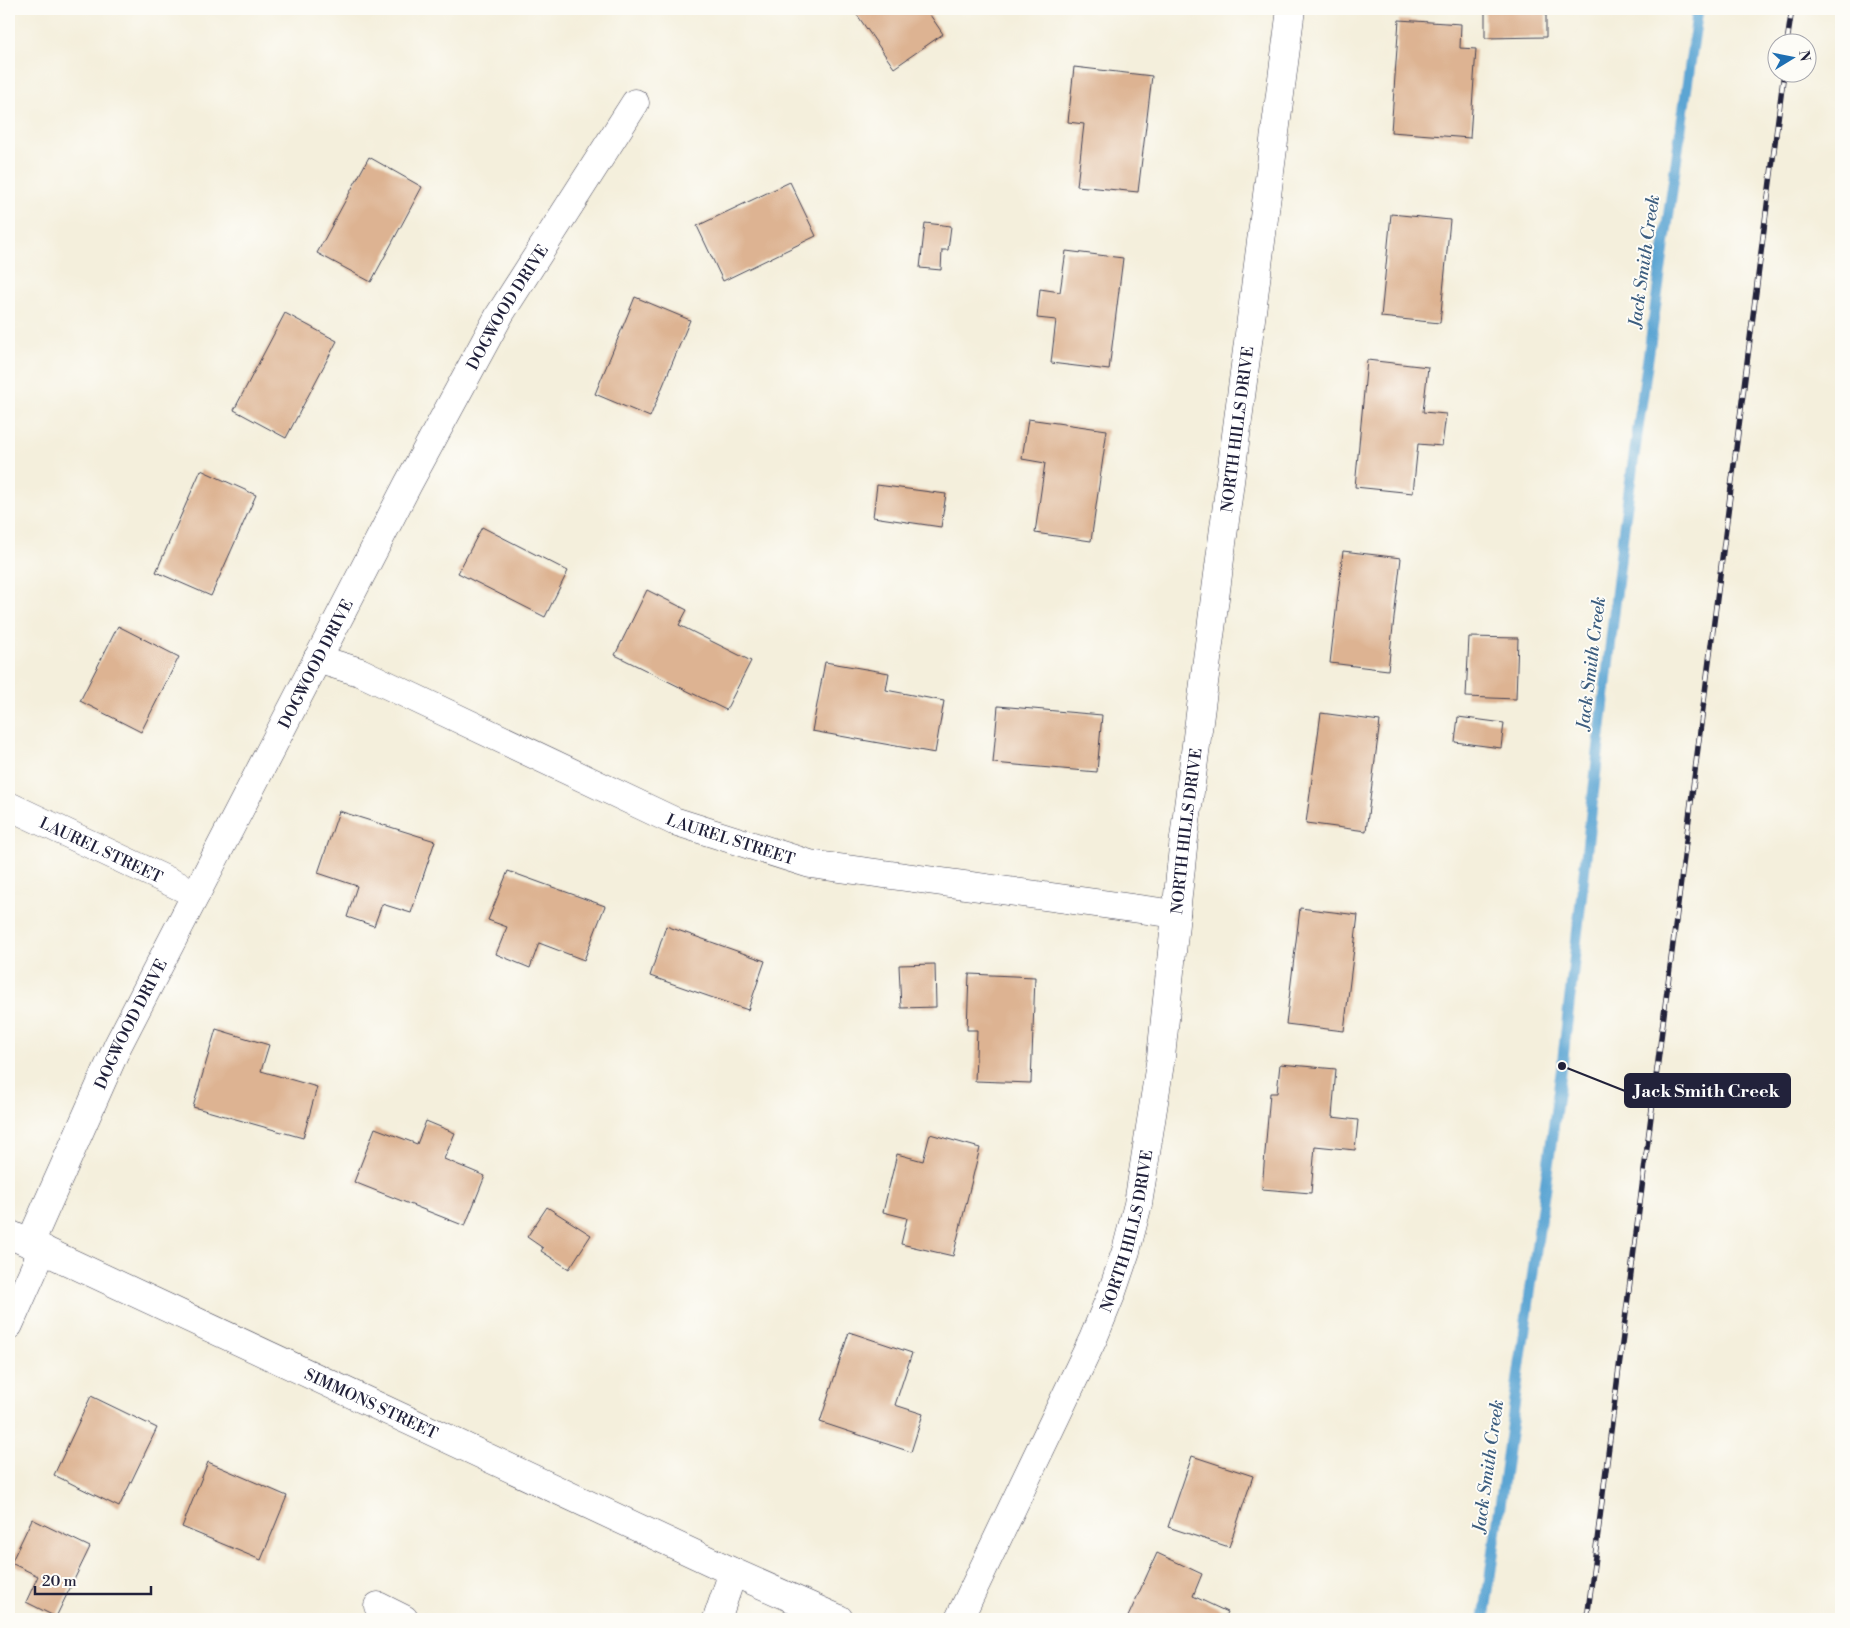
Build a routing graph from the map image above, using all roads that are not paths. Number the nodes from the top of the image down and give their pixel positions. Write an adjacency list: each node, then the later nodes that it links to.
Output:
1 (1290, 9): 6 (street, NORTH HILLS DRIVE)
2 (635, 103): 3 (street, DOGWOOD DRIVE)
3 (318, 659): 5 (street, DOGWOOD DRIVE); 6 (street, LAUREL STREET)
4 (9, 806): 5 (street, LAUREL STREET)
5 (196, 894): 7 (street, DOGWOOD DRIVE)
6 (1176, 914): 14 (street, NORTH HILLS DRIVE)
7 (27, 1242): 8 (street, DOGWOOD DRIVE); 9 (street, SIMMONS STREET)
8 (9, 1324)
9 (733, 1572): 12 (street); 13 (street, SIMMONS STREET)
10 (378, 1606): 11 (street)
11 (404, 1619)
12 (717, 1619)
13 (839, 1619)
14 (959, 1619)

